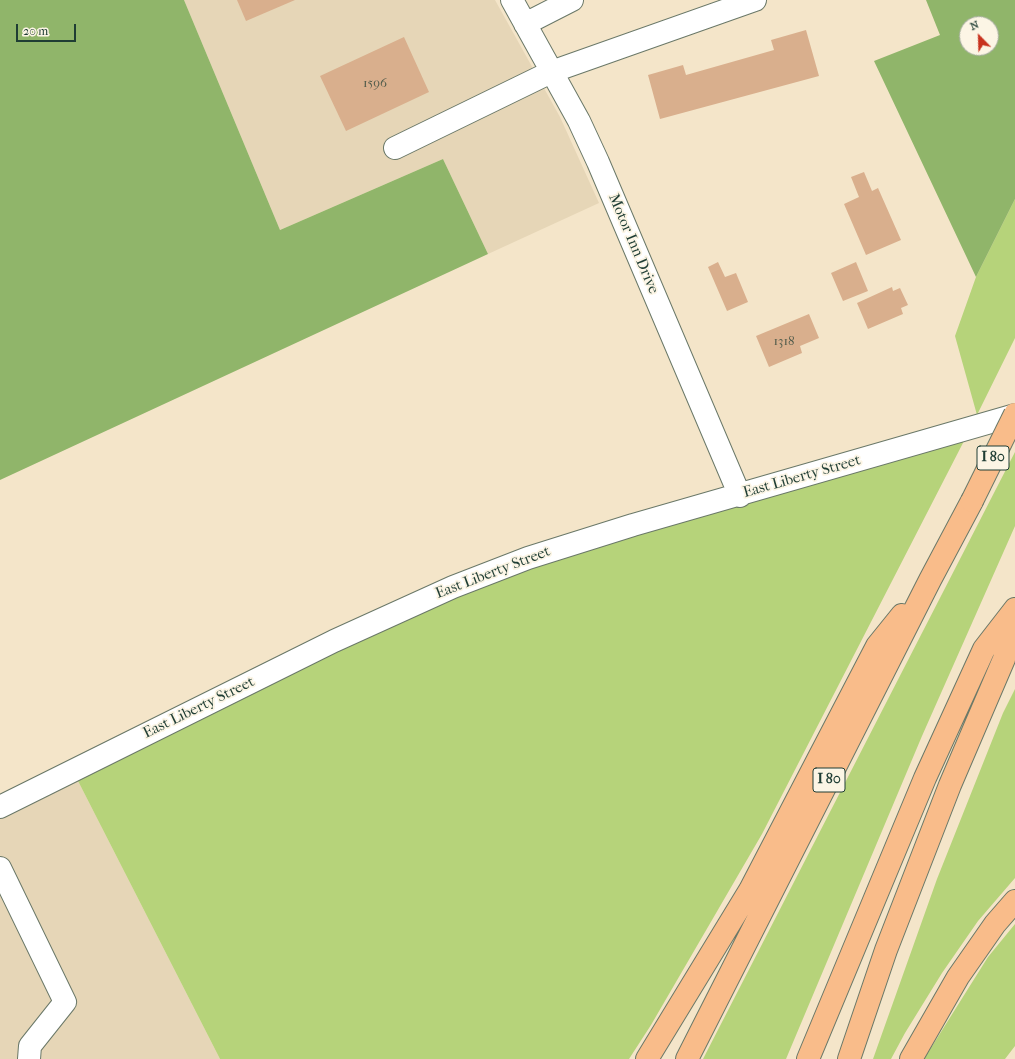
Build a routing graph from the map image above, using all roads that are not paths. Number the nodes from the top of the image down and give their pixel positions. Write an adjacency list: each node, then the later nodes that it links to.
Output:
1 (512, 0): 4 (street, Motor Inn Drive)
2 (572, 0): 4 (street)
3 (755, 0): 5 (street)
4 (525, 24): 5 (street, Motor Inn Drive)
5 (551, 72): 6 (street); 8 (street, Motor Inn Drive)
6 (395, 148)
7 (1015, 415): 8 (street, East Liberty Street); 9 (highway, I 80, bridge)
8 (740, 496): 11 (street, East Liberty Street)
9 (930, 580): 15 (highway); 16 (highway, I 80)
10 (1015, 610): 17 (highway); 18 (highway)
11 (0, 807)
12 (0, 868): 14 (street)
13 (1015, 901): 19 (highway)
14 (29, 1059)
15 (647, 1059)
16 (687, 1059)
17 (808, 1059)
18 (849, 1059)
19 (911, 1059)

